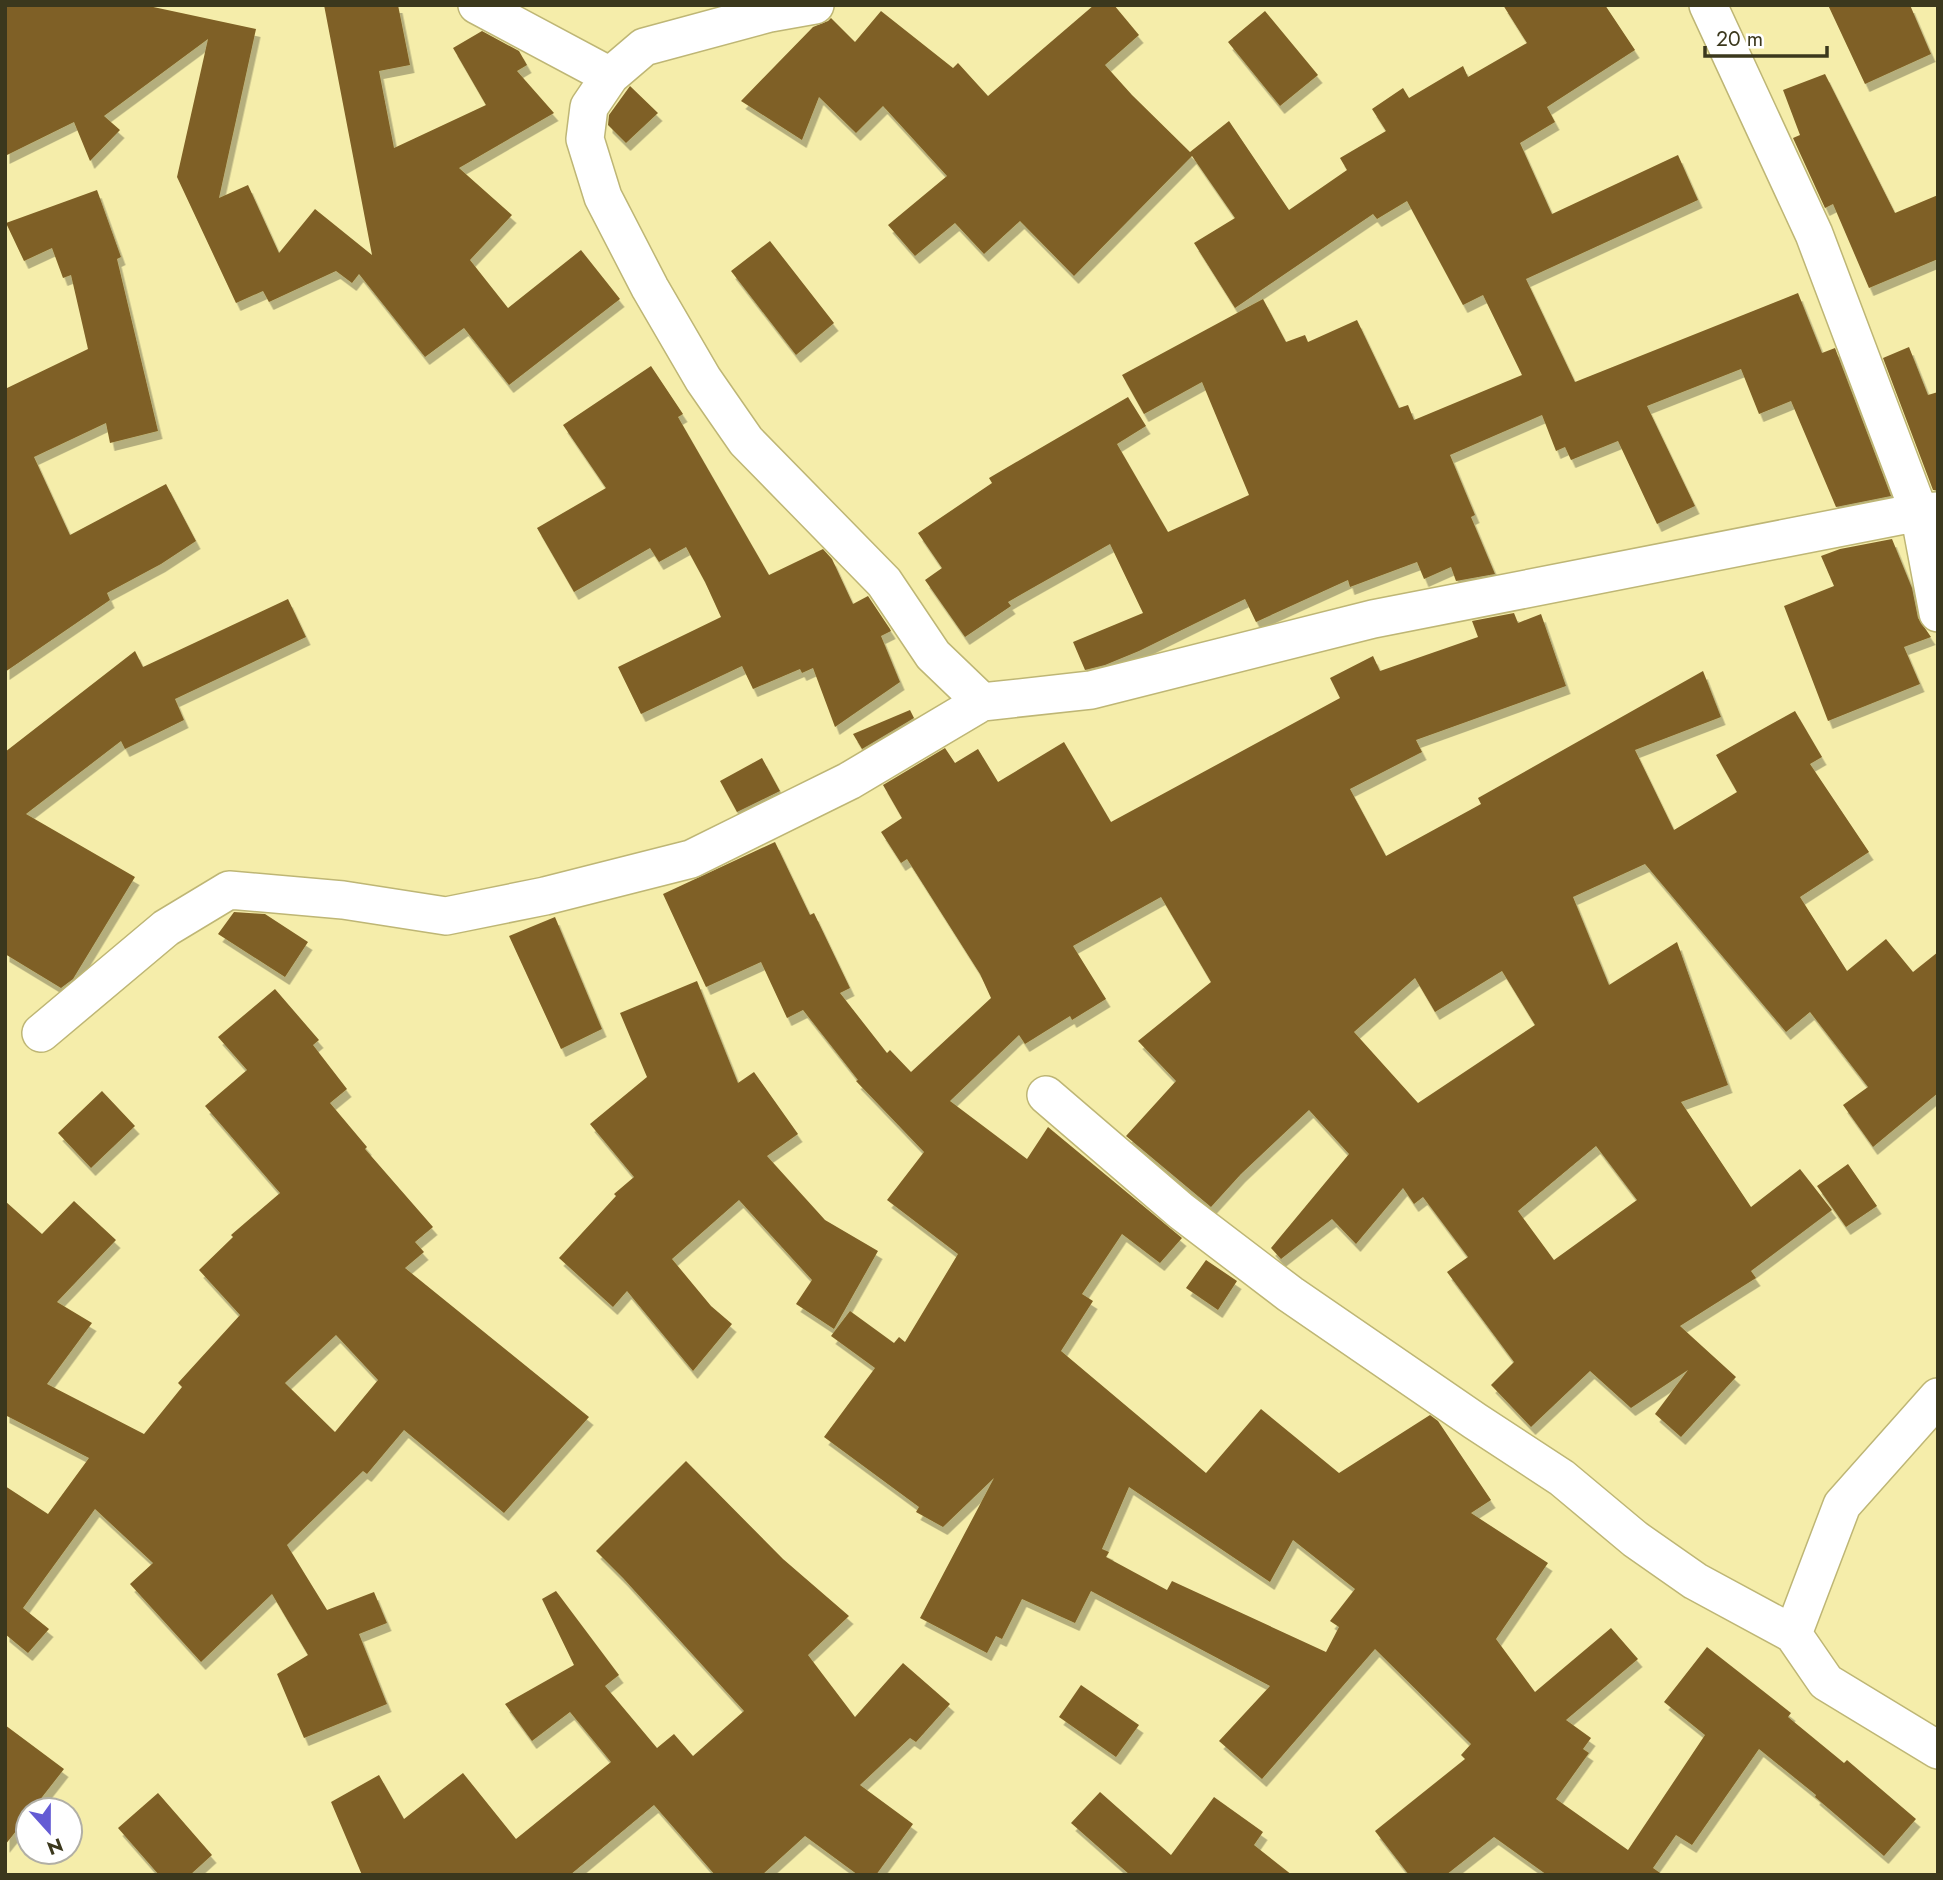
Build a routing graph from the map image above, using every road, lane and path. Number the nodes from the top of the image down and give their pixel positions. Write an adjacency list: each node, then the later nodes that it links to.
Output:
1 (477, 5): 5 (street)
2 (815, 5): 4 (street)
3 (1708, 5): 6 (street)
4 (774, 9): 5 (street)
5 (610, 76): 8 (street)
6 (1928, 512): 7 (street); 8 (street)
7 (1938, 613)
8 (982, 702): 9 (street)
9 (41, 1033)
10 (1046, 1095): 12 (street)
11 (1938, 1397): 12 (street)
12 (1793, 1634): 13 (street)
13 (1938, 1749)

